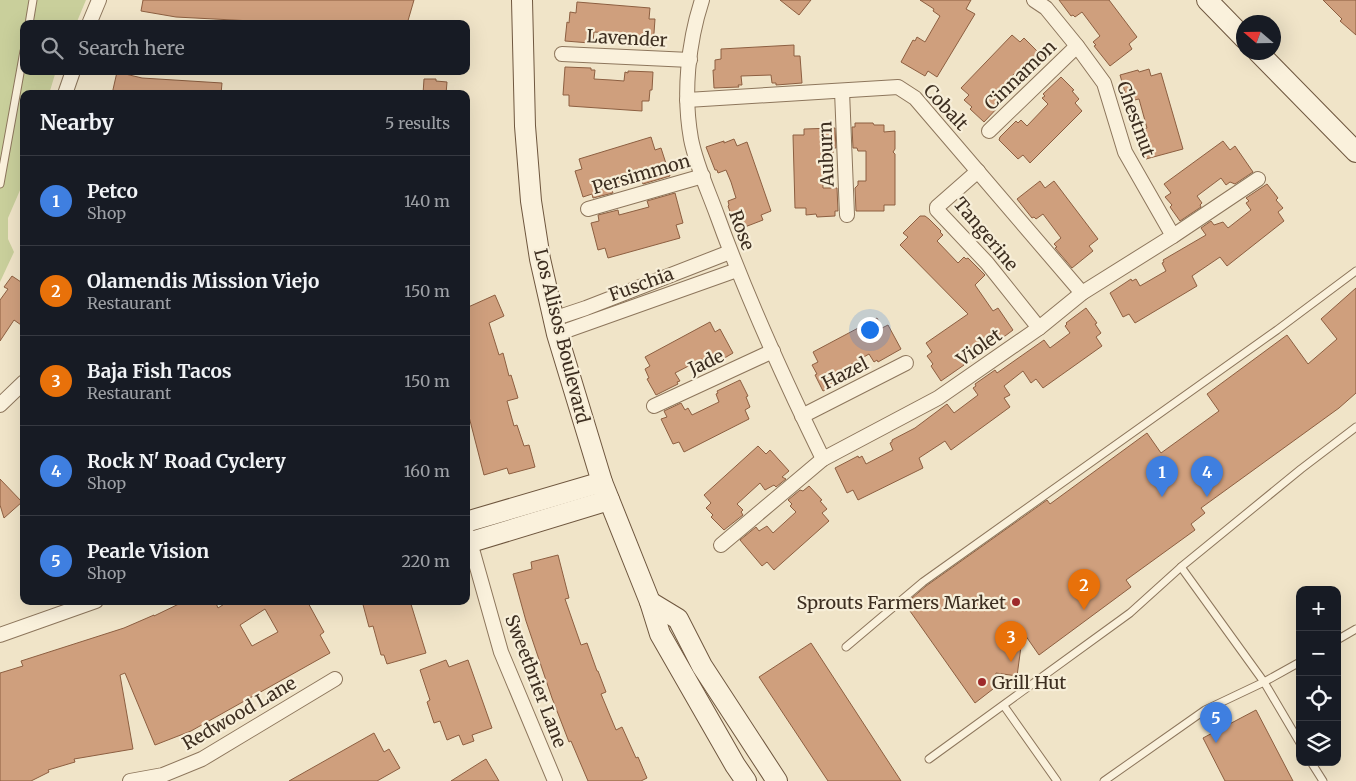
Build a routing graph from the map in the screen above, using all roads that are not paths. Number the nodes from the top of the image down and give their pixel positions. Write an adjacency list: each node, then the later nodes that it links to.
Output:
1 (33, 0): 7 (lane)
2 (99, 0): 8 (street)
3 (522, 0): 32 (main road, Los Alisos Boulevard)
4 (702, 0): 12 (street, Rose)
5 (1034, 0): 10 (street, Chestnut)
6 (1207, 0): 9 (main road)
7 (29, 20)
8 (91, 20)
9 (1236, 30)
10 (1078, 46): 19 (street, Cinnamon); 27 (street, Chestnut)
11 (562, 54): 12 (street, Lavender)
12 (690, 60): 18 (street, Rose)
13 (1266, 60): 20 (main road)
14 (20, 73): 24 (lane)
15 (72, 75): 16 (street)
16 (66, 90)
17 (842, 91): 18 (street, Cobalt); 21 (street, Cobalt); 26 (street, Auburn)
18 (687, 100): 22 (street, Rose)
19 (989, 131)
20 (1356, 152)
21 (978, 171): 31 (street, Cobalt); 33 (street, Tangerine)
22 (703, 176): 25 (street, Persimmon); 28 (street, Rose)
23 (1258, 179): 27 (street, Violet)
24 (0, 184)
25 (588, 208)
26 (847, 215)
27 (1173, 236): 31 (street, Violet)
28 (730, 252): 29 (street, Rose); 32 (street, Fuschia)
29 (736, 270): 32 (street, Fuschia); 34 (street, Rose)
30 (1356, 271): 54 (lane)
31 (1082, 293): 33 (street, Violet)
32 (555, 326): 42 (main road, Los Alisos Boulevard)
33 (1039, 328): 41 (street, Violet)
34 (773, 351): 38 (street, Jade); 39 (street, Rose)
35 (906, 363): 39 (street, Hazel)
36 (20, 386): 37 (street)
37 (0, 405)
38 (654, 406)
39 (802, 416): 41 (street, Rose)
40 (1356, 427): 48 (lane)
41 (823, 459): 47 (street, Violet)
42 (602, 482): 43 (main road, Los Alisos Boulevard); 44 (main road)
43 (609, 500): 45 (main road); 49 (main road, Los Alisos Boulevard)
44 (470, 530)
45 (470, 531)
46 (470, 538): 63 (street, Sweetbrier Lane)
47 (721, 545)
48 (1181, 567): 57 (lane); 58 (lane)
49 (650, 602): 64 (main road, Los Alisos Boulevard); 65 (main road)
50 (85, 605): 52 (street)
51 (1356, 629): 53 (lane)
52 (0, 635)
53 (1341, 638)
54 (846, 647)
55 (1296, 664): 57 (lane)
56 (335, 679): 62 (street, Redwood Lane)
57 (1264, 682): 59 (lane); 67 (lane)
58 (1004, 706): 60 (lane); 66 (lane)
59 (1296, 735)
60 (929, 759)
61 (1314, 766): 68 (lane)
62 (130, 781)
63 (555, 781)
64 (746, 781)
65 (777, 781)
66 (1057, 781)
67 (1104, 781)
68 (1323, 781)

